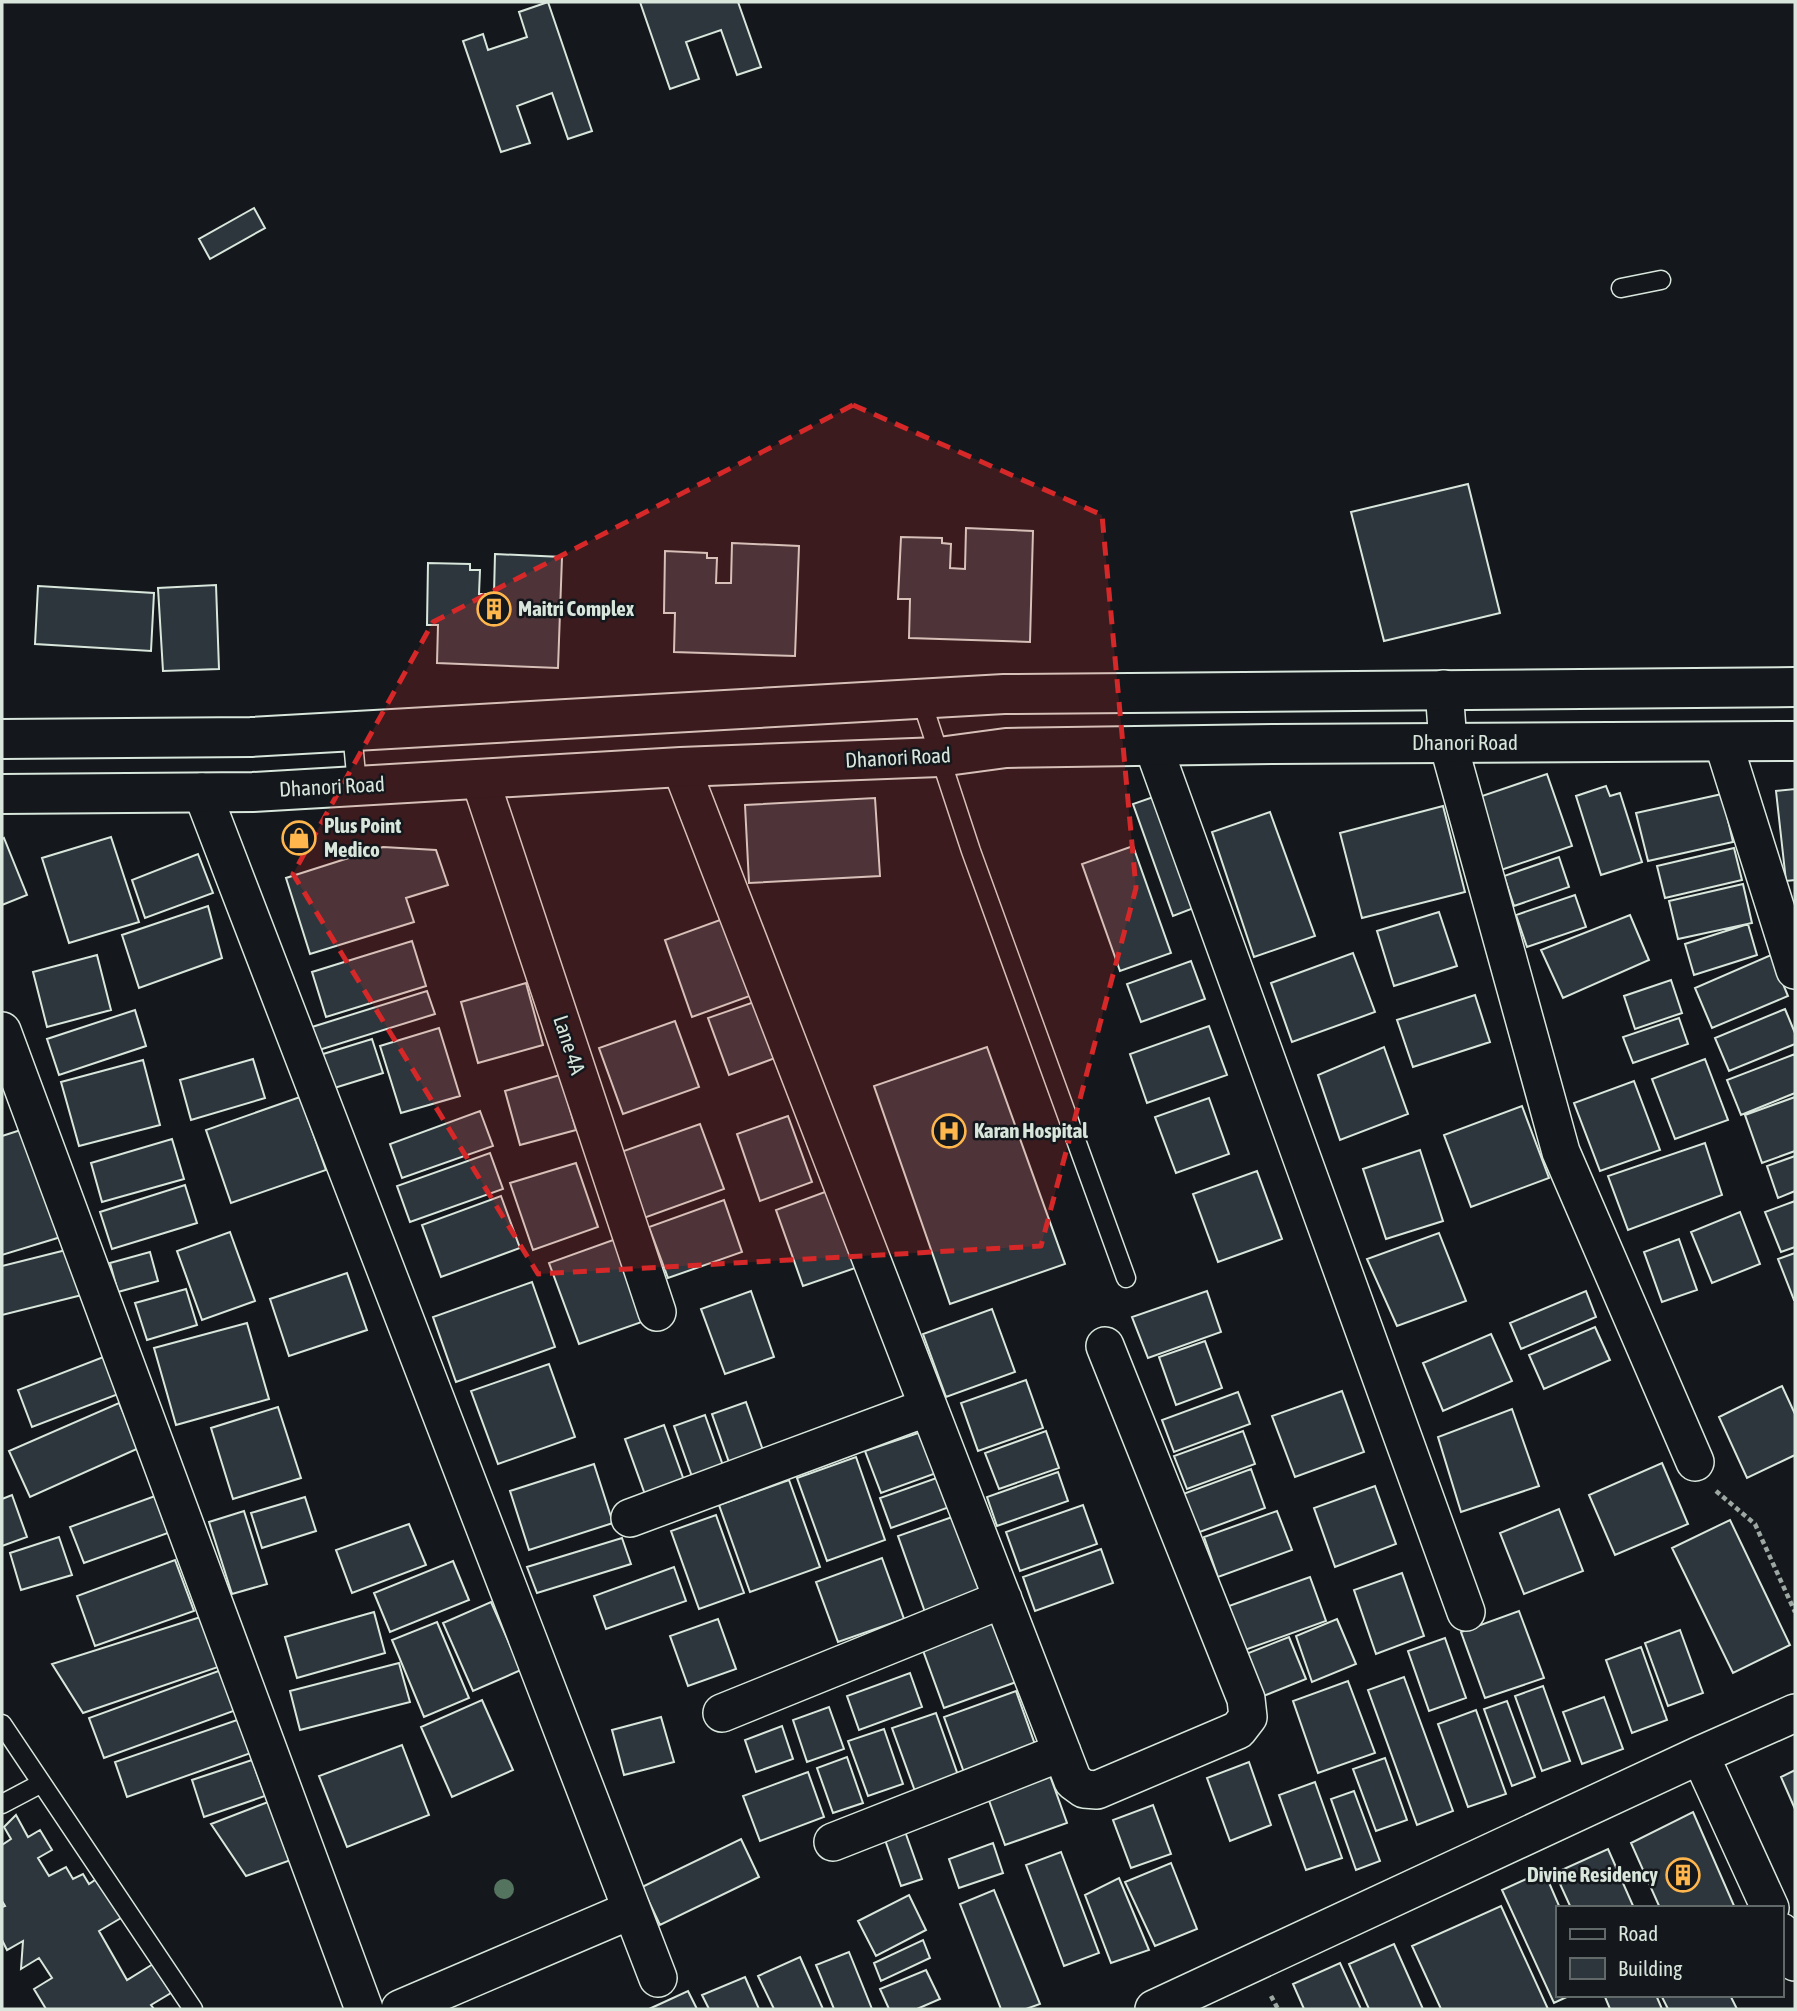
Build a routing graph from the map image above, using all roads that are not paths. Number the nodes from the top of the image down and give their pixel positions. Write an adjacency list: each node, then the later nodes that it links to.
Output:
1 (1661, 280): 2 (lane)
2 (1621, 288)
3 (1795, 687): 4 (main road)
4 (1444, 689): 5 (main road); 11 (street)
5 (921, 699): 6 (main road); 13 (lane)
6 (352, 732): 7 (main road); 16 (lane)
7 (97, 738): 8 (main road); 18 (main road)
8 (2, 739)
9 (1795, 741): 10 (main road, Dhanori Road)
10 (1723, 742): 11 (main road, Dhanori Road); 20 (street)
11 (1448, 743): 12 (main road, Dhanori Road); 26 (street)
12 (1153, 746): 13 (main road, Dhanori Road); 29 (street)
13 (939, 757): 14 (main road, Dhanori Road); 22 (lane)
14 (681, 767): 15 (main road, Dhanori Road); 25 (street)
15 (480, 779): 16 (main road, Dhanori Road); 23 (street, Lane 4A)
16 (357, 786): 17 (main road, Dhanori Road)
17 (202, 792): 18 (main road, Dhanori Road); 39 (street)
18 (98, 793): 19 (main road, Dhanori Road)
19 (2, 794)
20 (1795, 970)
21 (2, 1031): 44 (street)
22 (1126, 1278)
23 (657, 1312)
24 (1105, 1346): 33 (street)
25 (928, 1407): 27 (street); 28 (street)
26 (1695, 1462)
27 (630, 1518)
28 (1003, 1599): 30 (street); 33 (street)
29 (1466, 1612)
30 (722, 1713)
31 (1795, 1713): 34 (street)
32 (2, 1724): 35 (lane)
33 (1062, 1752): 37 (street)
34 (1700, 1755): 38 (street); 46 (street)
35 (40, 1784): 36 (lane); 43 (lane)
36 (2, 1804)
37 (833, 1842)
38 (1769, 1906)
39 (631, 1910): 42 (street); 45 (street)
40 (1783, 1936): 41 (street)
41 (1795, 1962)
42 (658, 1978)
43 (193, 2009)
44 (364, 2009)
45 (400, 2009)
46 (1154, 2009)

